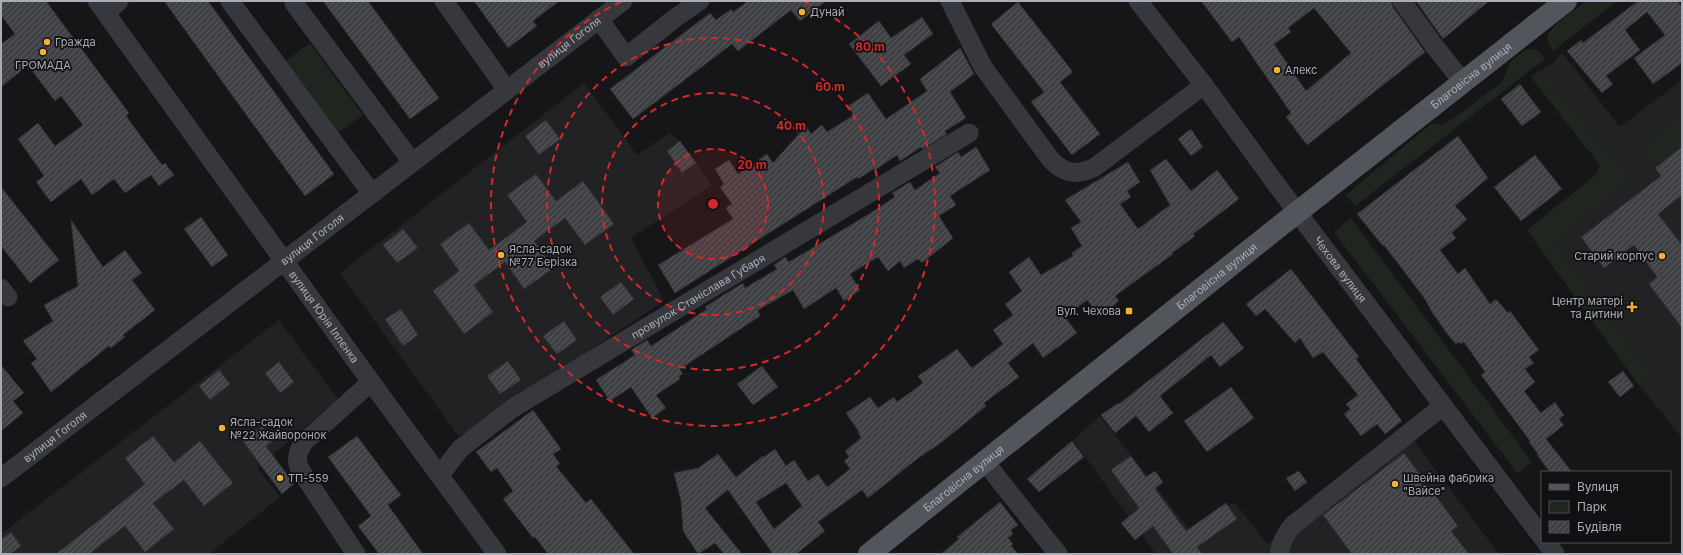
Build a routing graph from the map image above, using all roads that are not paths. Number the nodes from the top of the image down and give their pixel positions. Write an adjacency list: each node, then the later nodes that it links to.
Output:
1 (230, 1): 17 (street)
2 (444, 1): 14 (street)
3 (623, 1): 11 (street, вулиця Гоголя)
4 (700, 1): 11 (street)
5 (950, 1): 13 (street)
6 (1138, 1): 13 (street, Чехова вулиця)
7 (1402, 1): 12 (street)
8 (1566, 1): 12 (main road, Благовісна вулиця)
9 (294, 3): 16 (street)
10 (107, 5): 19 (street, вулиця Юрія Іллєнка)
11 (599, 20): 14 (street, вулиця Гоголя)
12 (1463, 82): 18 (main road, Благовісна вулиця)
13 (1204, 85): 18 (street, Чехова вулиця)
14 (507, 90): 16 (street, вулиця Гоголя)
15 (969, 133): 23 (street, провулок Станіслава Губаря)
16 (412, 162): 17 (street, вулиця Гоголя)
17 (372, 194): 19 (street, вулиця Гоголя)
18 (1297, 212): 21 (street, Чехова вулиця); 22 (main road, Благовісна вулиця)
19 (284, 261): 20 (street, вулиця Юрія Іллєнка); 24 (street, вулиця Гоголя)
20 (371, 382): 23 (street, вулиця Юрія Іллєнка); 27 (street)
21 (1443, 406): 25 (street, Чехова вулиця); 31 (street)
22 (985, 462): 29 (main road, Благовісна вулиця); 30 (street)
23 (440, 475): 28 (street, вулиця Юрія Іллєнка)
24 (1, 478)
25 (1541, 536)
26 (1547, 543): 32 (street)
27 (356, 554)
28 (497, 554)
29 (869, 554)
30 (1058, 554)
31 (1279, 554)
32 (1555, 554)

